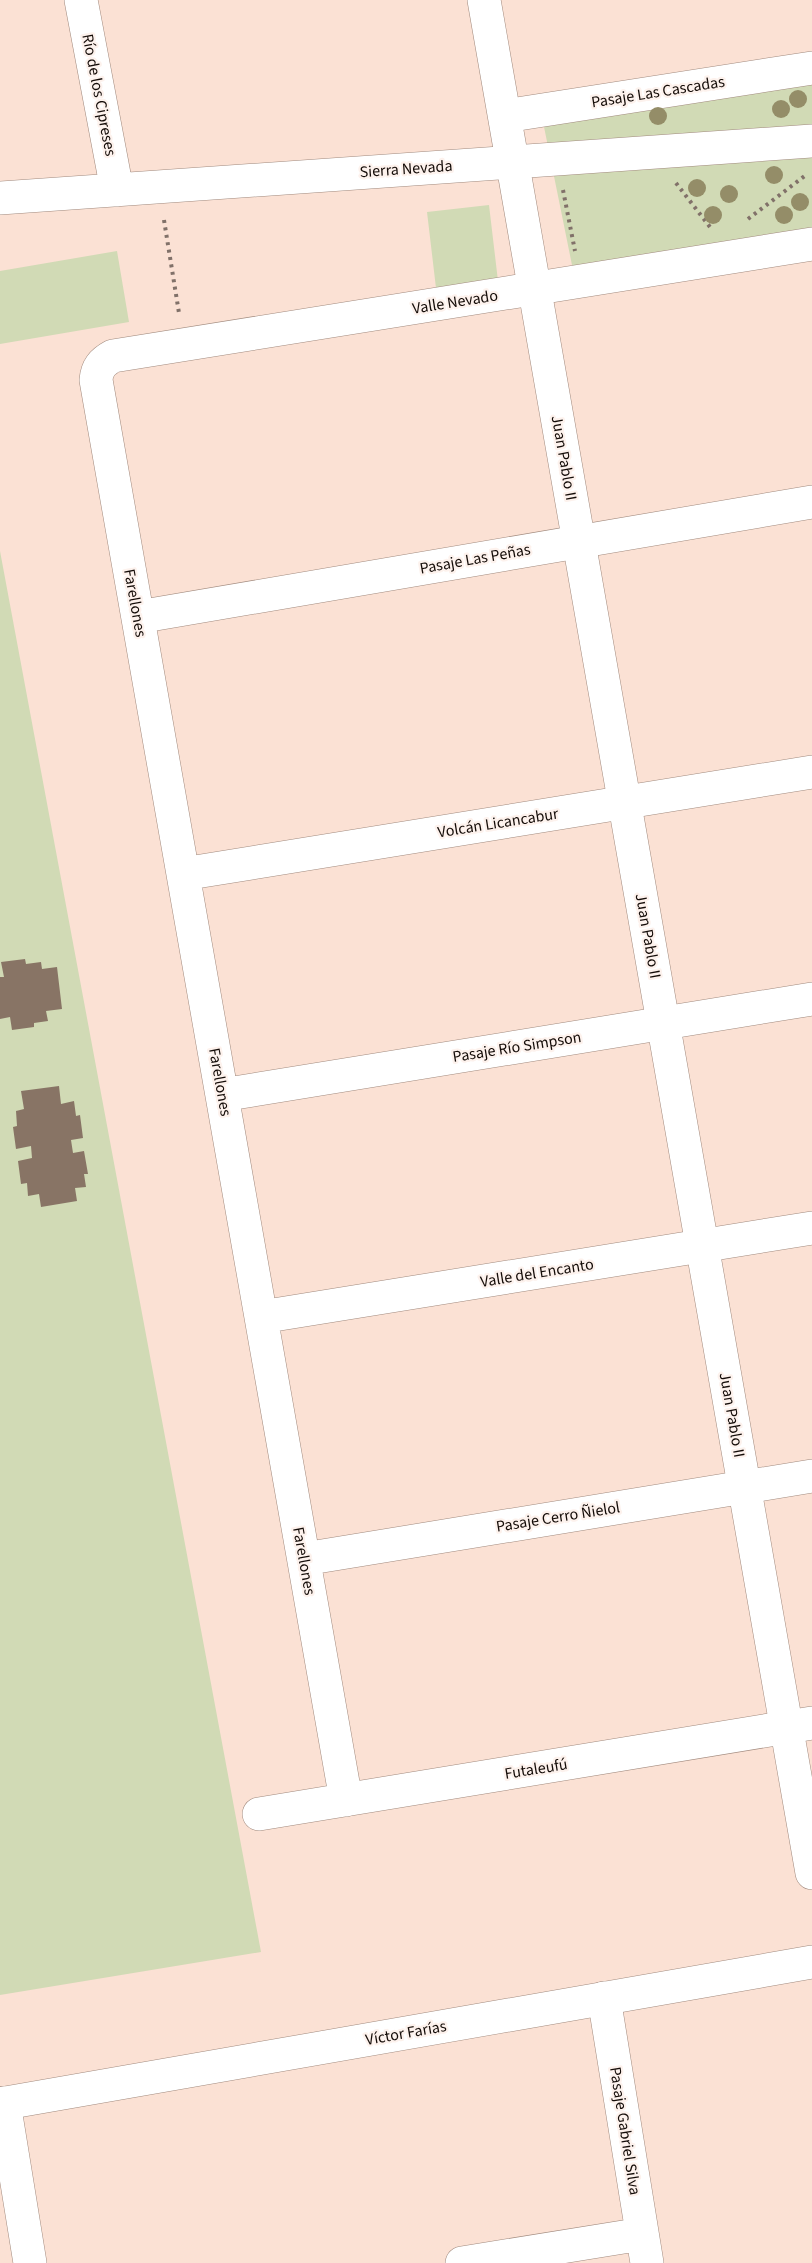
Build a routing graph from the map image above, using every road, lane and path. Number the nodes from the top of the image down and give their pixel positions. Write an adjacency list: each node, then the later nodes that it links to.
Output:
1 (81, 0): 11 (street, Río de los Cipreses)
2 (484, 0): 4 (street, Juan Pablo II)
3 (812, 68): 4 (street, Pasaje Las Cascadas)
4 (505, 117): 6 (street, Juan Pablo II)
5 (812, 141): 6 (street, Sierra Nevada)
6 (512, 163): 10 (street, Sierra Nevada); 17 (street, Juan Pablo II)
7 (812, 171): 13 (path)
8 (674, 179): 14 (path)
9 (561, 184): 16 (path)
10 (159, 186): 11 (street, Sierra Nevada); 18 (path)
11 (117, 190): 12 (street, Sierra Nevada)
12 (0, 198)
13 (748, 220)
14 (713, 232)
15 (812, 244): 17 (street, Valle Nevado)
16 (577, 262)
17 (534, 289): 18 (street, Valle Nevado); 21 (street, Juan Pablo II)
18 (184, 345): 19 (street, Valle Nevado)
19 (101, 364): 22 (street, Farellones)
20 (812, 502): 21 (street, Pasaje Las Peñas)
21 (579, 541): 22 (street, Pasaje Las Peñas); 24 (street, Juan Pablo II)
22 (138, 617): 25 (street, Farellones)
23 (812, 772): 24 (street, Volcán Licancabur)
24 (625, 802): 25 (street, Volcán Licancabur); 27 (street, Juan Pablo II)
25 (183, 874): 28 (street, Farellones)
26 (812, 999): 27 (street, Pasaje Río Simpson)
27 (663, 1024): 28 (street, Pasaje Río Simpson); 30 (street, Juan Pablo II)
28 (222, 1095): 31 (street, Farellones)
29 (812, 1228): 30 (street, Valle del Encanto)
30 (702, 1246): 31 (street, Valle del Encanto); 33 (street, Juan Pablo II)
31 (261, 1317): 34 (street, Farellones)
32 (812, 1476): 33 (street, Pasaje Cerro Ñielol)
33 (744, 1487): 34 (street, Pasaje Cerro Ñielol); 35 (street, Juan Pablo II)
34 (304, 1559): 36 (street, Farellones)
35 (799, 1725): 36 (street, Futaleufú); 38 (street, Juan Pablo II)
36 (346, 1800): 37 (street, Futaleufú)
37 (259, 1814)
38 (812, 1872)
39 (812, 1962): 40 (street, Víctor Farías)
40 (604, 1998): 41 (street, Víctor Farías); 42 (street, Pasaje Gabriel Silva)
41 (2, 2103): 43 (street)
42 (644, 2249): 44 (street)
43 (30, 2263)
44 (462, 2263)

